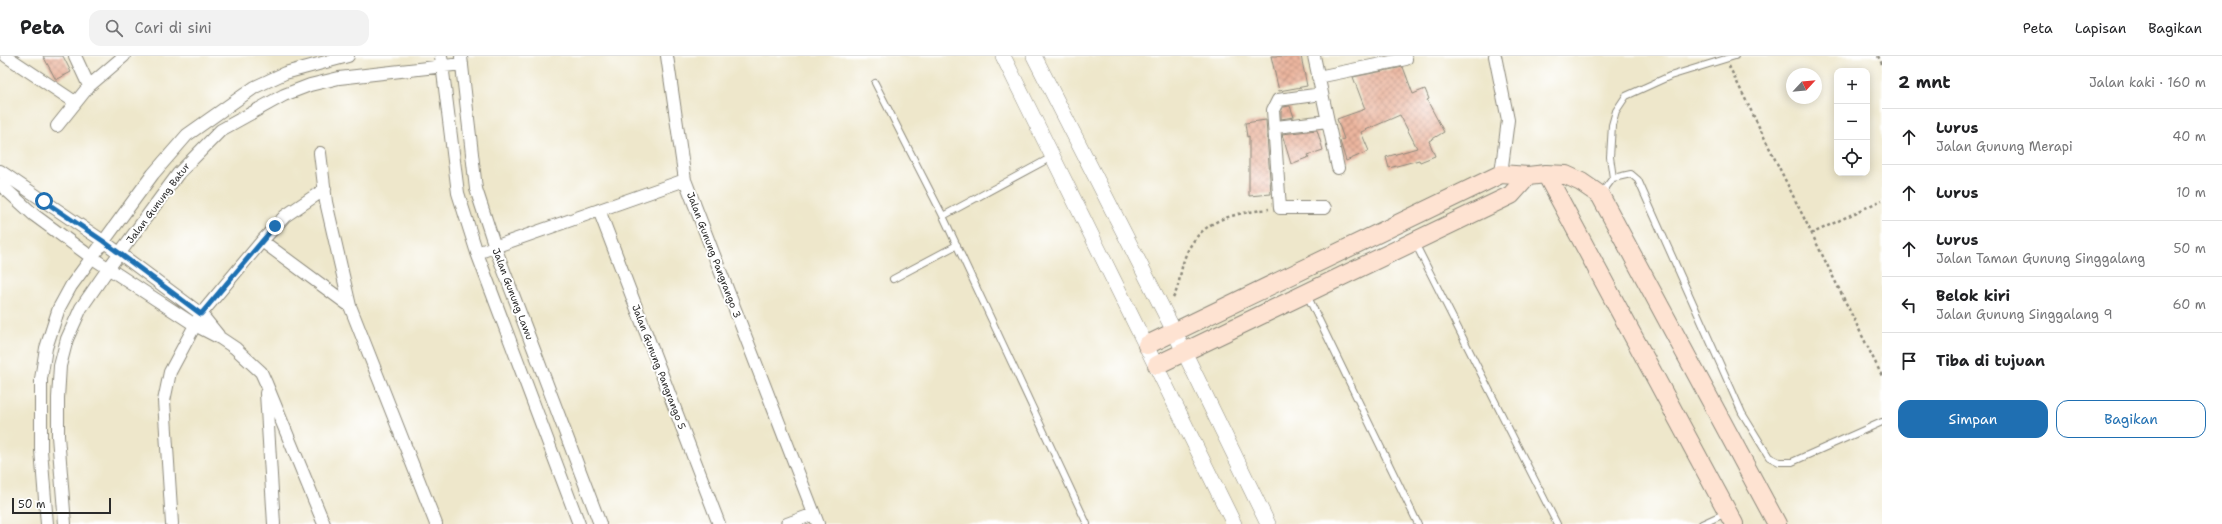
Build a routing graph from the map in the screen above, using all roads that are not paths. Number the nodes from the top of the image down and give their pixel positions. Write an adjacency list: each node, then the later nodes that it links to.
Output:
1 (6, 56): 20 (street)
2 (75, 56): 17 (street)
3 (124, 56): 17 (street)
4 (667, 56): 33 (street)
5 (1003, 56): 26 (street)
6 (1034, 56): 53 (street)
7 (1314, 56): 14 (street)
8 (1495, 56): 28 (street)
9 (1735, 56): 32 (lane)
10 (343, 57): 15 (street); 19 (street, Jalan Gunung Batur)
11 (1406, 59): 14 (street)
12 (461, 60): 13 (street, Jalan Gunung Batur); 43 (street, Jalan Gunung Lawu)
13 (441, 61): 15 (street, Jalan Gunung Batur); 44 (street, Jalan Gunung Lawu)
14 (1318, 77): 18 (street)
15 (345, 78): 21 (street, Jalan Gunung Batur)
16 (875, 83): 38 (lane)
17 (89, 86): 20 (street)
18 (1322, 94): 22 (street); 24 (street)
19 (239, 98): 21 (street); 39 (street, Jalan Gunung Batur)
20 (75, 102): 23 (street)
21 (248, 114): 45 (street, Jalan Gunung Batur)
22 (1328, 121): 24 (street); 27 (street)
23 (57, 126)
24 (1276, 127): 36 (street)
25 (320, 154): 34 (street)
26 (1054, 157): 38 (lane); 55 (street)
27 (1338, 168)
28 (1501, 174): 30 (main road); 53 (main road)
29 (1546, 174): 30 (main road); 35 (main road); 62 (main road)
30 (1528, 176): 41 (main road)
31 (2, 178): 39 (street); 46 (street)
32 (1613, 178): 35 (lane); 59 (lane)
33 (685, 180): 37 (street, Jalan Gunung Pangrango 3); 63 (street, Jalan Gunung Pangrango 3)
34 (324, 189): 40 (street); 50 (street)
35 (1600, 195): 80 (main road)
36 (1325, 208)
37 (598, 210): 43 (street, Jalan Gunung Pangrango 3); 72 (street, Jalan Gunung Pangrango 5)
38 (943, 216): 42 (lane)
39 (103, 241): 45 (street); 46 (street, Jalan Gunung Batur)
40 (262, 241): 50 (street); 51 (street)
41 (1414, 241): 49 (main road); 78 (lane)
42 (956, 245): 48 (lane); 74 (lane)
43 (495, 247): 44 (street, Jalan Gunung Pangrango 3); 71 (street, Jalan Gunung Lawu)
44 (477, 253): 70 (street, Jalan Gunung Lawu)
45 (120, 254): 47 (street, Jalan Gunung Batur); 51 (street)
46 (91, 257): 47 (street); 60 (street, Jalan Gunung Batur)
47 (108, 269): 52 (street); 61 (street, Jalan Gunung Batur)
48 (893, 279)
49 (1306, 294): 56 (main road); 77 (lane)
50 (350, 306): 69 (street)
51 (201, 314): 52 (street); 54 (street)
52 (194, 325): 54 (street); 66 (street)
53 (1174, 331): 55 (main road); 56 (street)
54 (220, 338): 58 (street)
55 (1147, 344): 57 (street)
56 (1184, 353): 57 (main road); 76 (street)
57 (1158, 365): 75 (street)
58 (266, 383): 67 (street); 68 (street)
59 (1882, 422)
60 (41, 430): 61 (street); 64 (street, Jalan Gunung Batur)
61 (58, 431): 65 (street, Jalan Gunung Batur)
62 (1731, 518): 79 (lane)
63 (816, 519): 73 (street)
64 (47, 524)
65 (65, 524)
66 (172, 524)
67 (274, 524)
68 (324, 524)
69 (436, 524)
70 (579, 524)
71 (600, 524)
72 (719, 524)
73 (787, 524)
74 (1087, 524)
75 (1234, 524)
76 (1268, 524)
77 (1418, 524)
78 (1557, 524)
79 (1702, 524)
80 (1777, 524)

